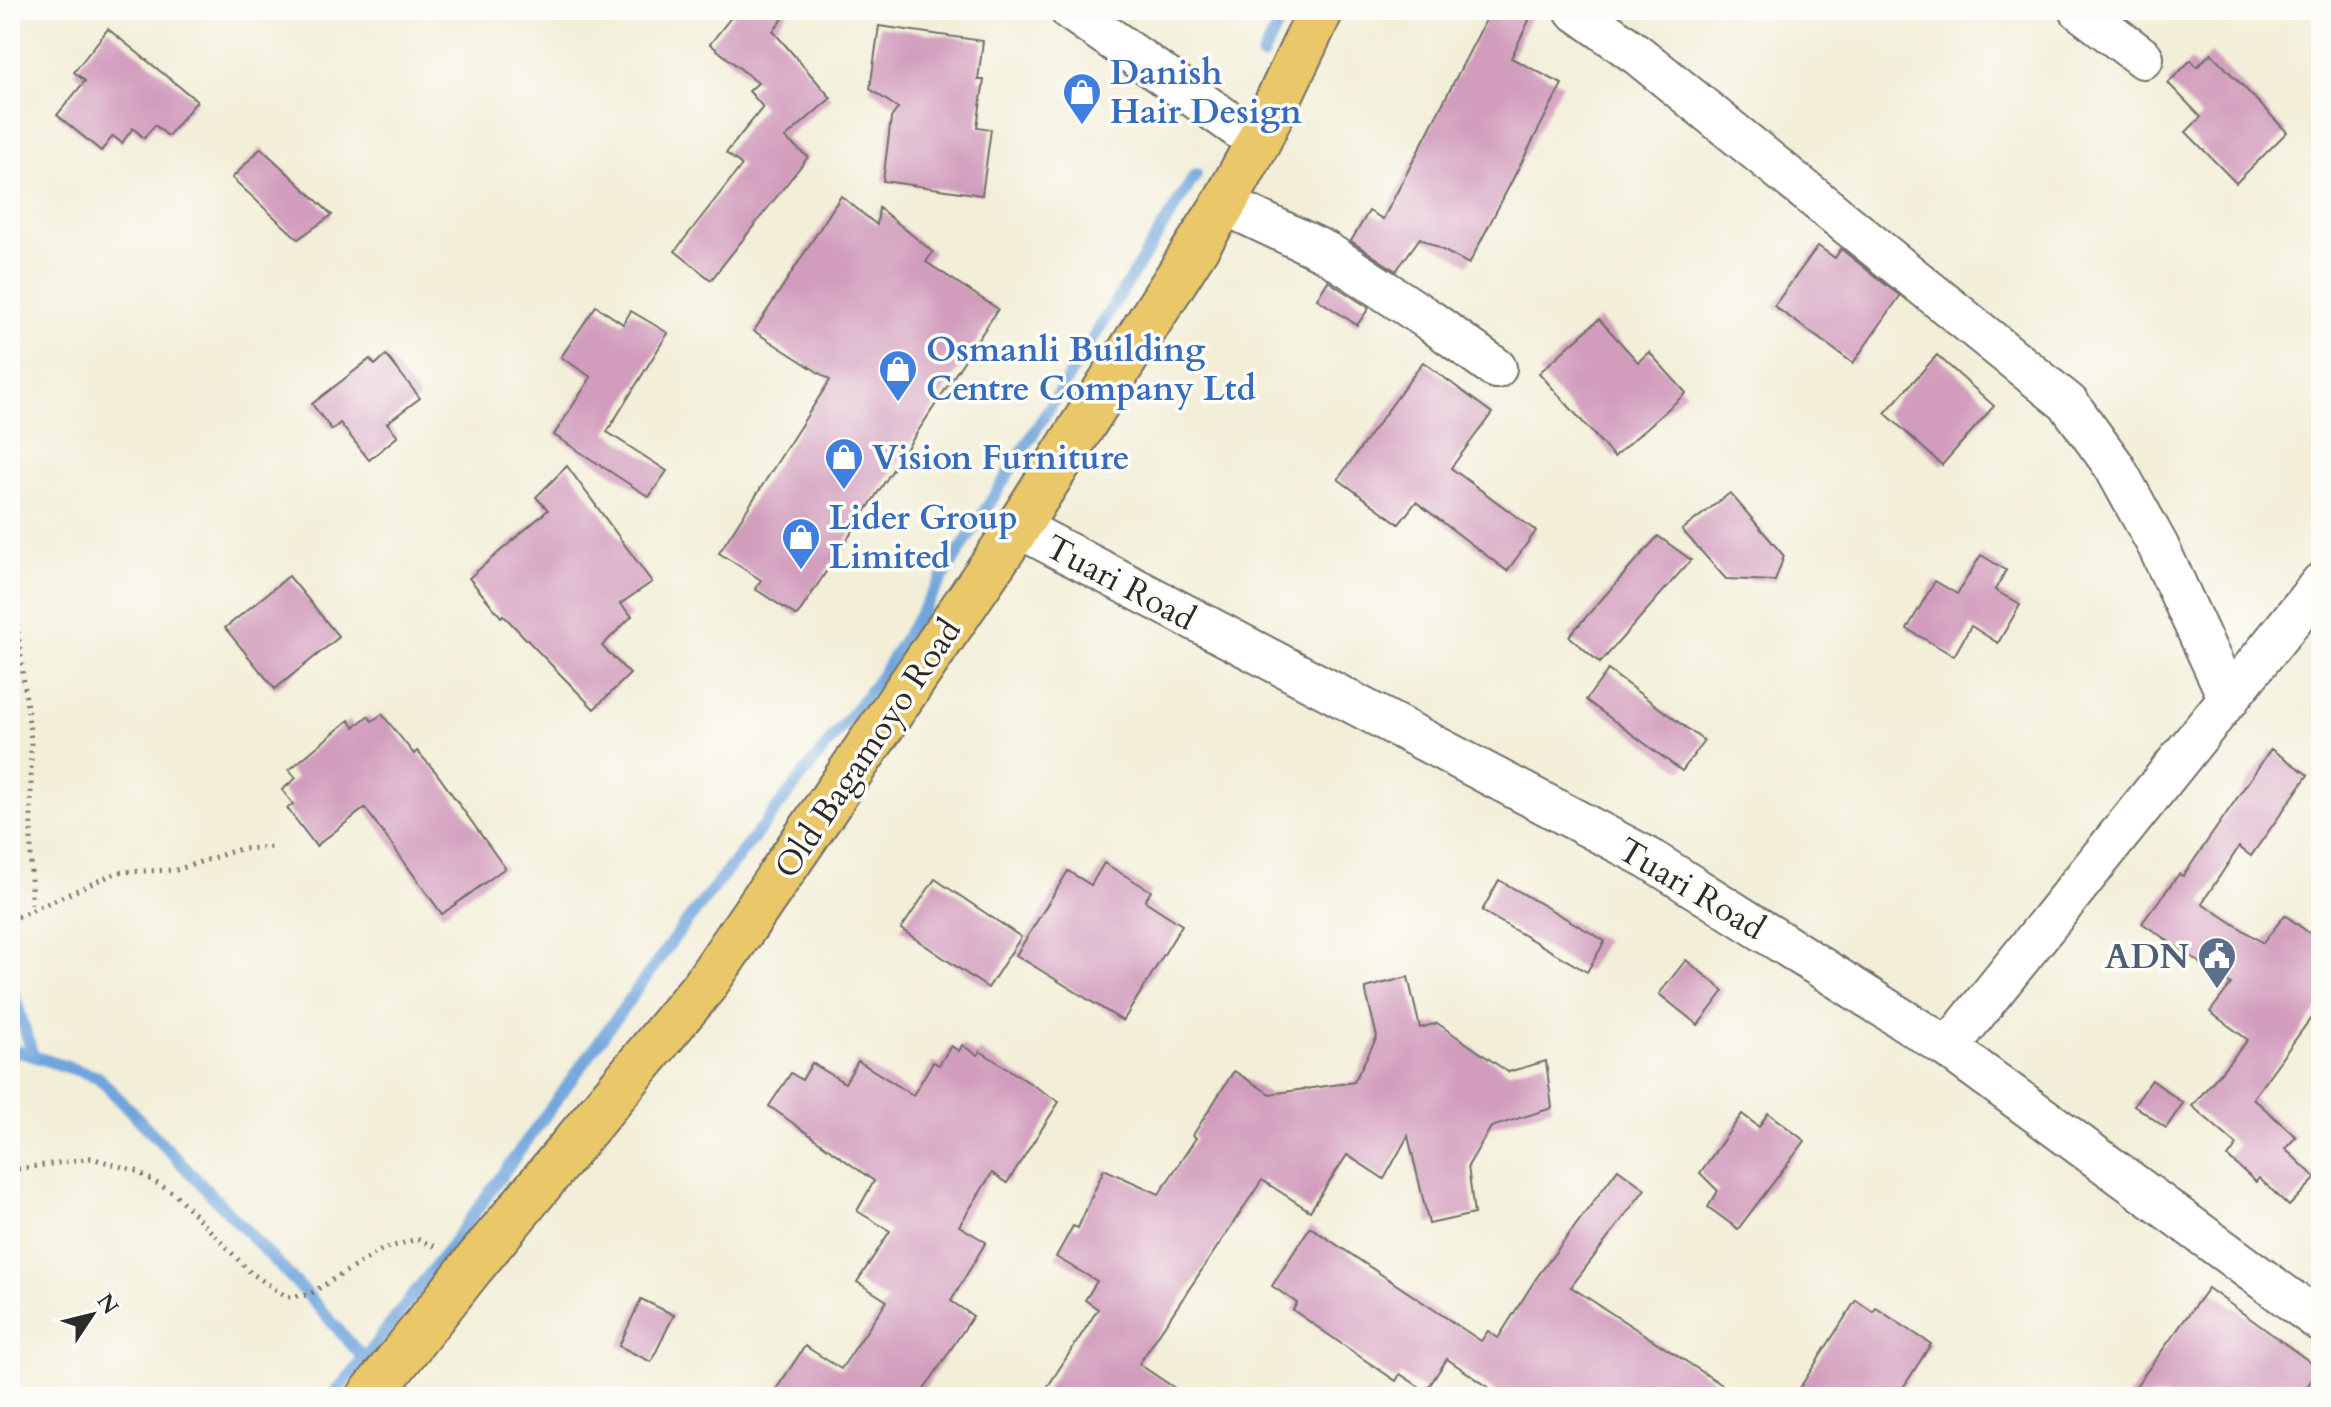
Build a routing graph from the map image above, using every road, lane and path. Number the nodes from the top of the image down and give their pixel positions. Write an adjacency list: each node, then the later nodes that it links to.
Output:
1 (1070, 10): 6 (street)
2 (1321, 10): 6 (main road, Old Bagamoyo Road)
3 (1575, 10): 12 (street)
4 (2080, 10): 5 (street)
5 (2143, 58)
6 (1258, 142): 7 (main road, Old Bagamoyo Road)
7 (1224, 204): 8 (street); 9 (main road, Old Bagamoyo Road)
8 (1496, 368)
9 (1018, 527): 16 (street, Tuari Road); 18 (main road, Old Bagamoyo Road)
10 (10, 568): 14 (path)
11 (2321, 583): 12 (street)
12 (2229, 699): 16 (street)
13 (276, 847): 14 (path)
14 (31, 911): 15 (path)
15 (10, 920)
16 (1948, 1048): 19 (street, Tuari Road)
17 (10, 1170): 18 (path)
18 (470, 1269): 20 (main road, Old Bagamoyo Road)
19 (2321, 1322)
20 (369, 1397)

